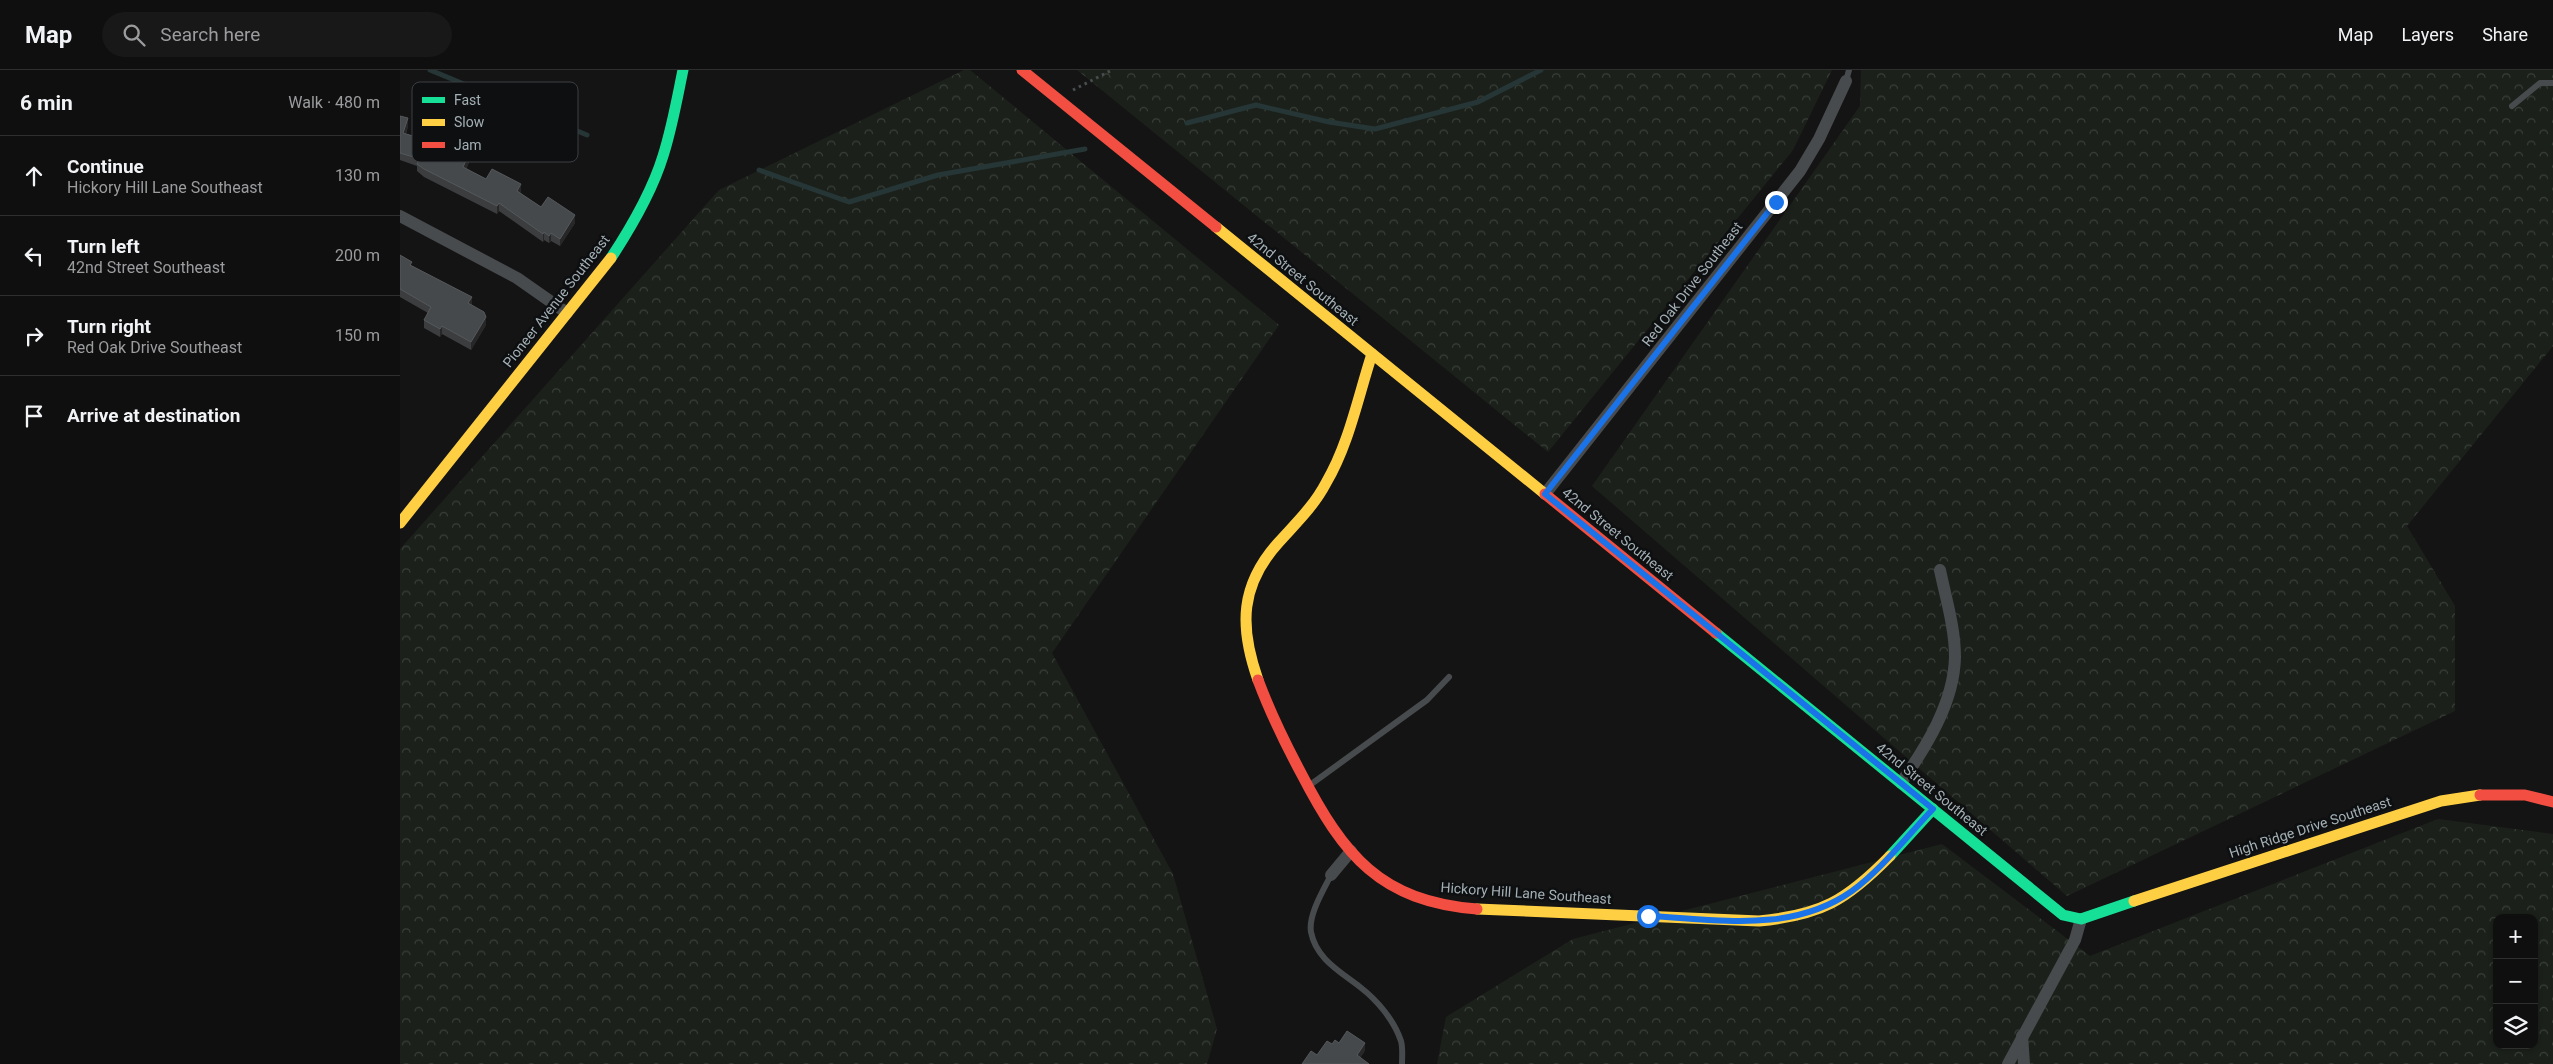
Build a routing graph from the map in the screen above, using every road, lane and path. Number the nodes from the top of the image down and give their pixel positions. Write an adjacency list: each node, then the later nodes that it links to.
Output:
1 (683, 70): 9 (street, Pioneer Avenue Southeast)
2 (1022, 70): 6 (street, 42nd Street Southeast)
3 (1112, 70): 6 (path)
4 (1847, 76): 11 (street, Red Oak Drive Southeast)
5 (2553, 83): 7 (lane)
6 (1057, 98): 10 (street, 42nd Street Southeast)
7 (2512, 106)
8 (400, 216): 9 (street)
9 (567, 313): 12 (street, Pioneer Avenue Southeast)
10 (1372, 354): 11 (street, 42nd Street Southeast); 16 (street, Hickory Hill Lane Southeast)
11 (1545, 494): 15 (street, 42nd Street Southeast)
12 (400, 523)
13 (1940, 570): 15 (street)
14 (1449, 677): 16 (lane)
15 (1901, 783): 18 (street, 42nd Street Southeast)
16 (1309, 786): 19 (street, Hickory Hill Lane Southeast)
17 (2553, 802): 21 (street, High Ridge Drive Southeast)
18 (1933, 809): 19 (street, Hickory Hill Lane Southeast); 21 (street, 42nd Street Southeast)
19 (1351, 851): 20 (street)
20 (1331, 875): 23 (lane)
21 (2081, 918): 22 (street)
22 (2022, 1036): 24 (street); 25 (street)
23 (1402, 1064)
24 (2008, 1064)
25 (2024, 1064)

